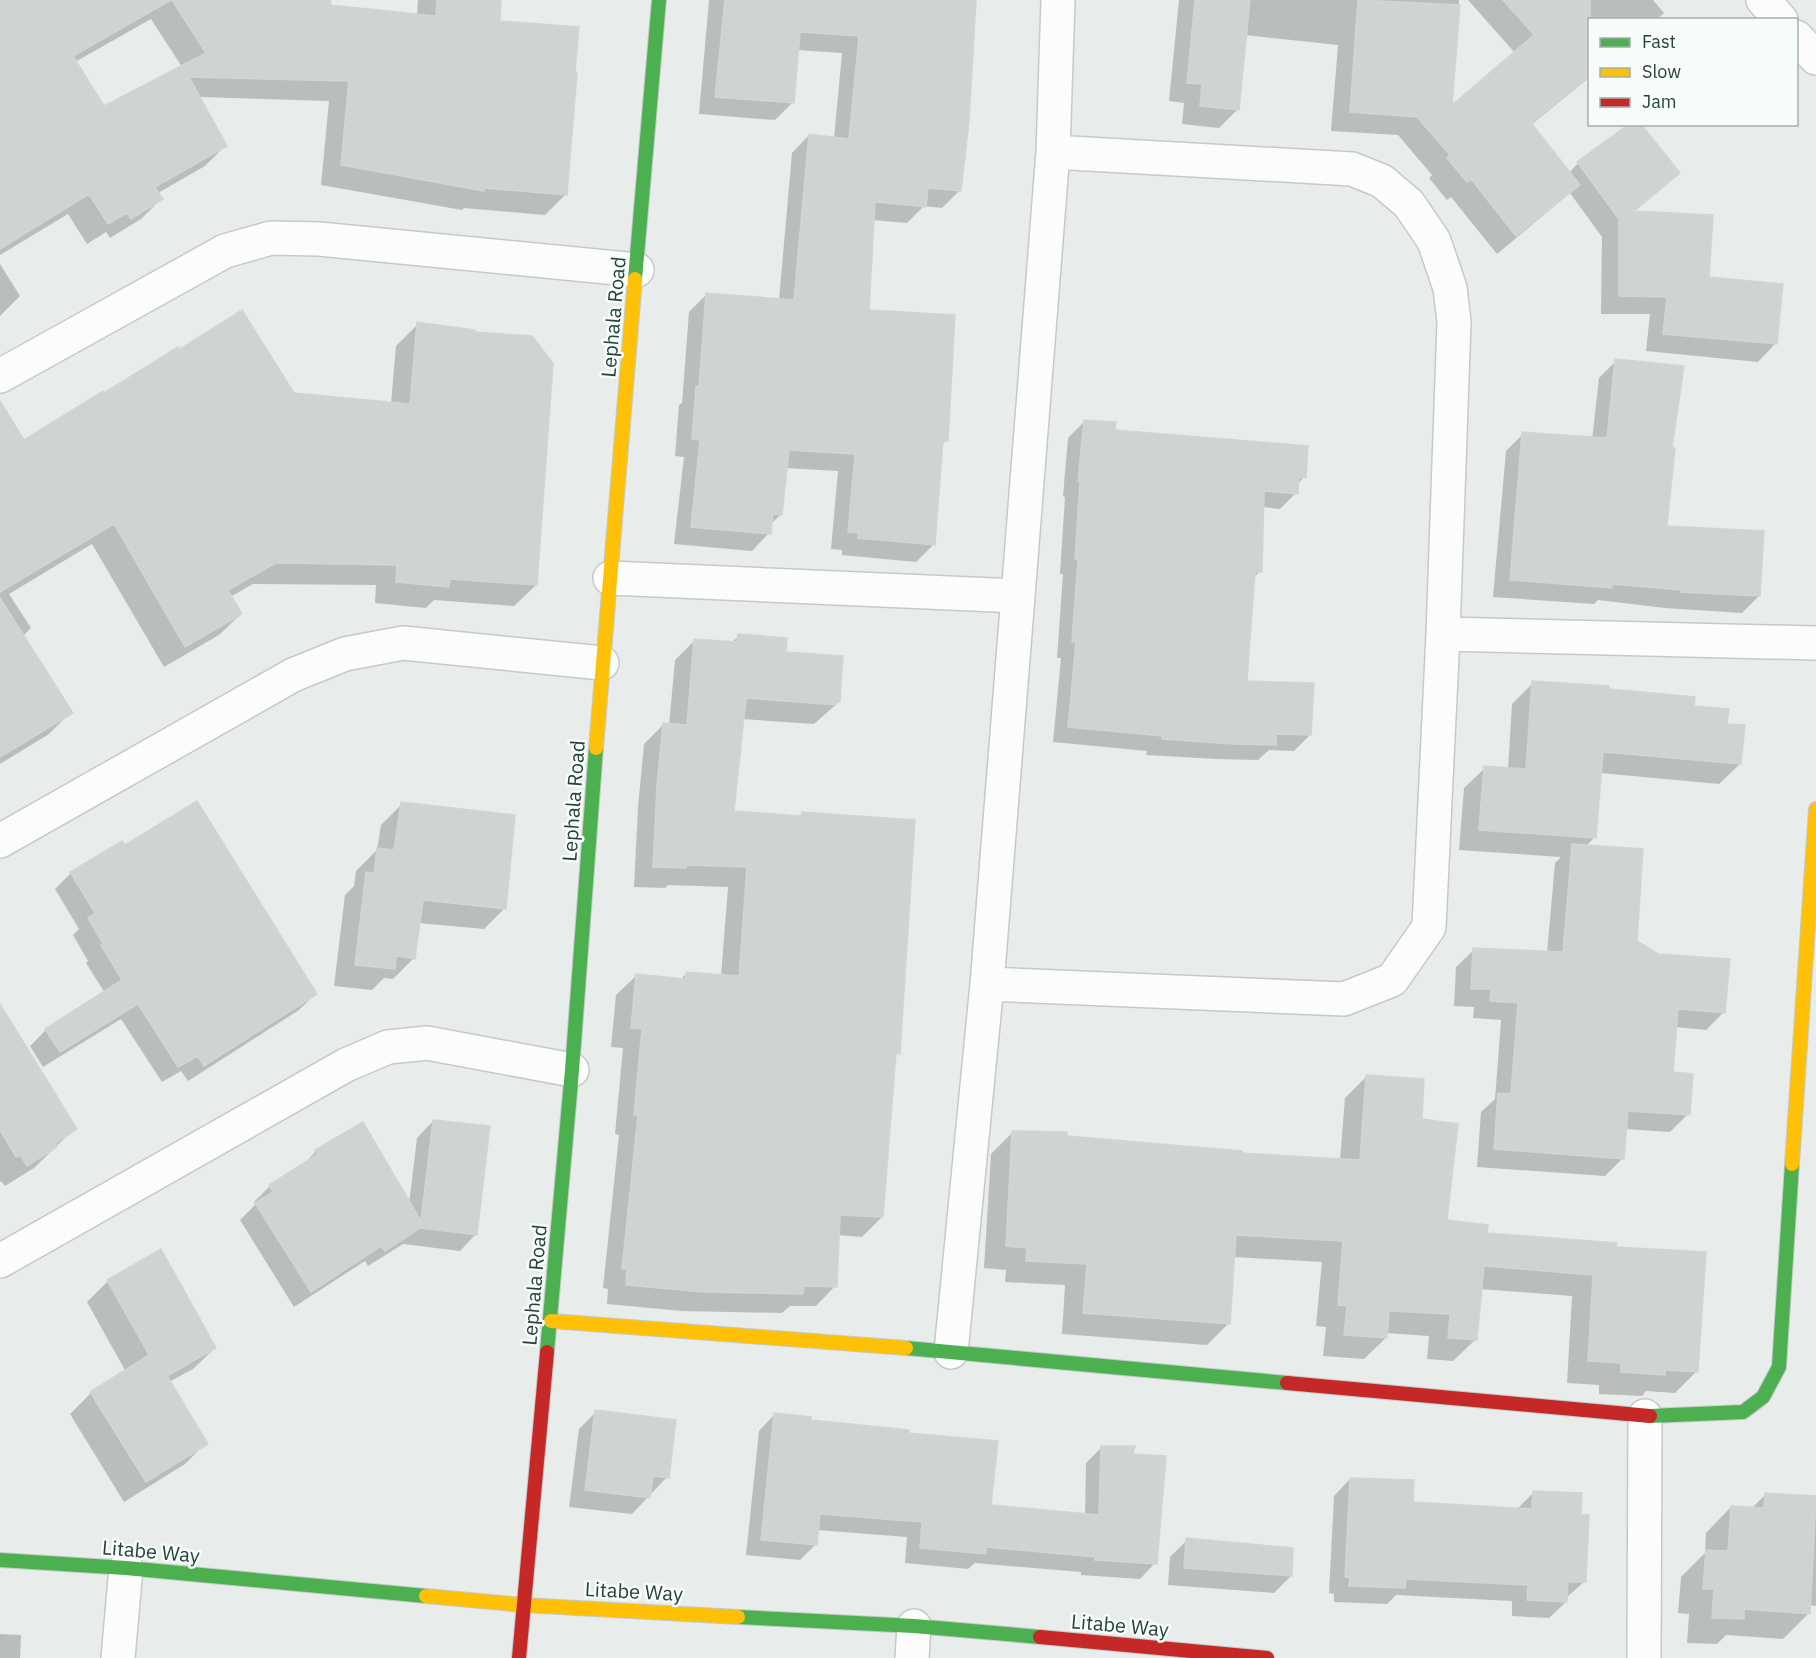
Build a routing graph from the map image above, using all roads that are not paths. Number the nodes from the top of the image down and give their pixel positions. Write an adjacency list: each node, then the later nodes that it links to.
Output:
1 (659, 0): 8 (street, Lephala Road)
2 (1058, 0): 7 (street)
3 (1763, 0): 4 (street)
4 (1778, 18)
5 (1798, 38): 6 (street)
6 (1816, 58)
7 (1053, 152): 11 (street); 12 (street)
8 (637, 270): 9 (street); 10 (street, Lephala Road)
9 (0, 376)
10 (610, 578): 11 (street); 14 (street, Lephala Road)
11 (1018, 596): 17 (street)
12 (1443, 634): 13 (street); 17 (street)
13 (1816, 643)
14 (602, 663): 16 (street); 18 (street, Lephala Road)
15 (1816, 809): 22 (street)
16 (0, 841)
17 (987, 984): 21 (street)
18 (572, 1070): 19 (street); 20 (street, Lephala Road)
19 (0, 1261)
20 (551, 1321): 21 (street); 25 (street, Lephala Road)
21 (951, 1352): 22 (street)
22 (1645, 1416): 31 (street)
23 (0, 1560): 24 (street, Litabe Way)
24 (126, 1568): 25 (street, Litabe Way); 27 (street)
25 (523, 1605): 26 (street, Litabe Way); 28 (street, Lephala Road)
26 (914, 1626): 29 (street); 30 (street, Litabe Way)
27 (118, 1658)
28 (519, 1658)
29 (912, 1658)
30 (1267, 1658)
31 (1644, 1658)

